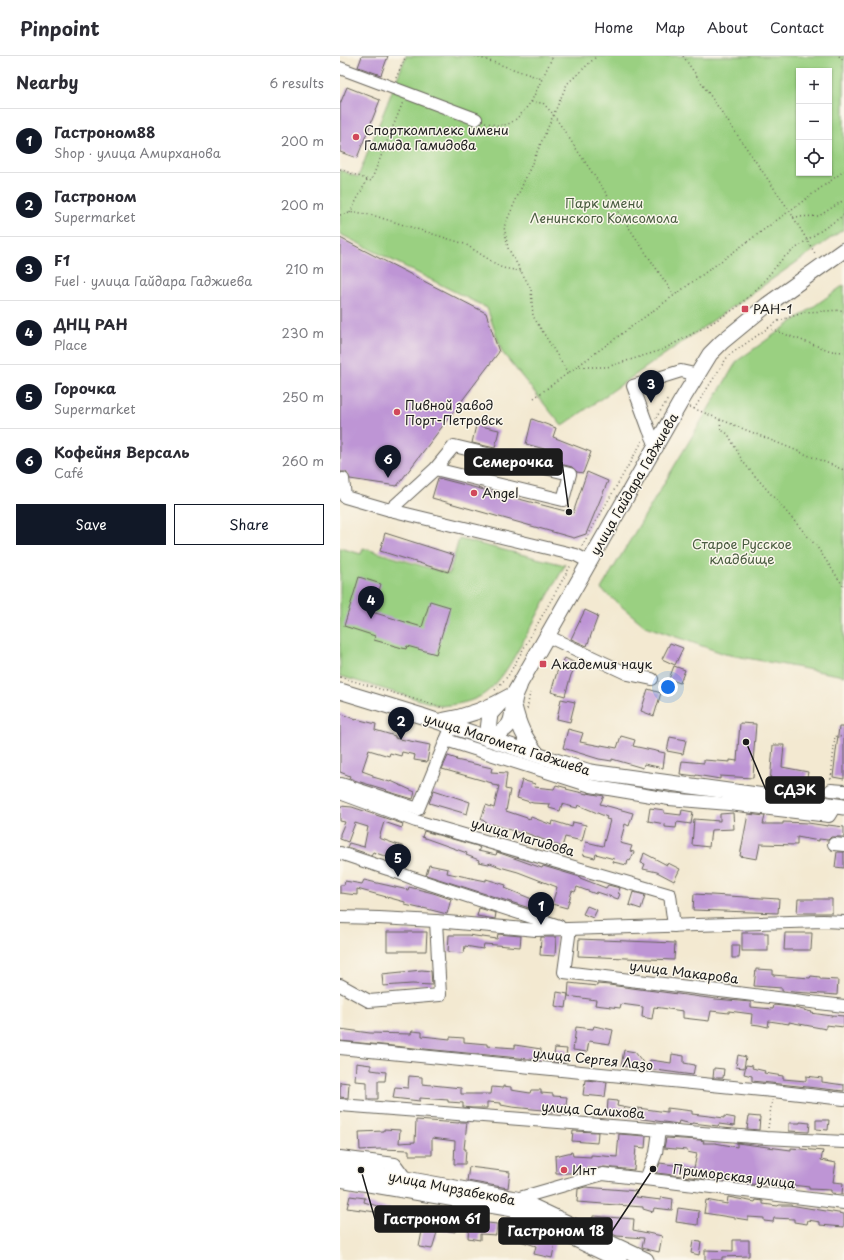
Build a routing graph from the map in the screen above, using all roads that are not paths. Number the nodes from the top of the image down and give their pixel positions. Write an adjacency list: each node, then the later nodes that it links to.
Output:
1 (341, 71): 2 (street)
2 (476, 119)
3 (844, 251): 4 (main road, улица Гайдара Гаджиева)
4 (698, 375): 5 (main road, улица Гайдара Гаджиева); 5 (main road, улица Гайдара Гаджиева); 5 (street)
5 (656, 447): 9 (main road, улица Гайдара Гаджиева); 10 (main road, улица Гайдара Гаджиева)
6 (435, 469): 6 (street); 8 (street)
7 (343, 479): 8 (street)
8 (390, 510): 9 (street)
9 (583, 559): 10 (main road, улица Гайдара Гаджиева)
10 (548, 637): 11 (street); 13 (main road, улица Гайдара Гаджиева)
11 (652, 679)
12 (340, 690): 14 (main road, улица Магомета Гаджиева)
13 (511, 700): 14 (main road, улица Гайдара Гаджиева); 15 (main road); 15 (main road); 16 (main road)
14 (446, 724): 15 (main road, улица Магомета Гаджиева); 17 (street); 21 (street)
15 (488, 738): 16 (main road, улица Магомета Гаджиева); 21 (main road, улица Магомета Гаджиева)
16 (536, 754): 21 (main road, улица Магомета Гаджиева)
17 (340, 786)
18 (831, 790): 19 (street)
19 (844, 791)
20 (340, 793): 26 (street, улица Магидова)
21 (841, 806)
22 (340, 853): 27 (street)
23 (340, 918): 24 (street)
24 (436, 922): 27 (street); 28 (street)
25 (844, 922): 26 (street)
26 (674, 926): 27 (street)
27 (570, 929): 29 (street, улица Макарова)
28 (340, 985)
29 (844, 1006)
30 (340, 1048): 31 (street, улица Сергея Лазо)
31 (844, 1099)
32 (340, 1105): 33 (street, улица Салихова)
33 (659, 1130): 34 (street, улица Салихова); 38 (street)
34 (844, 1142)
35 (340, 1157): 39 (street)
36 (340, 1169): 39 (main road, улица Мирзабекова)
37 (340, 1179): 39 (main road, улица Мирзабекова)
38 (646, 1179): 40 (street, Приморская улица); 41 (street, Приморская улица)
39 (404, 1185): 41 (main road, улица Мирзабекова)
40 (844, 1203)
41 (515, 1204): 42 (main road, улица Мирзабекова); 43 (main road, улица Мирзабекова)
42 (619, 1260)
43 (646, 1260)

